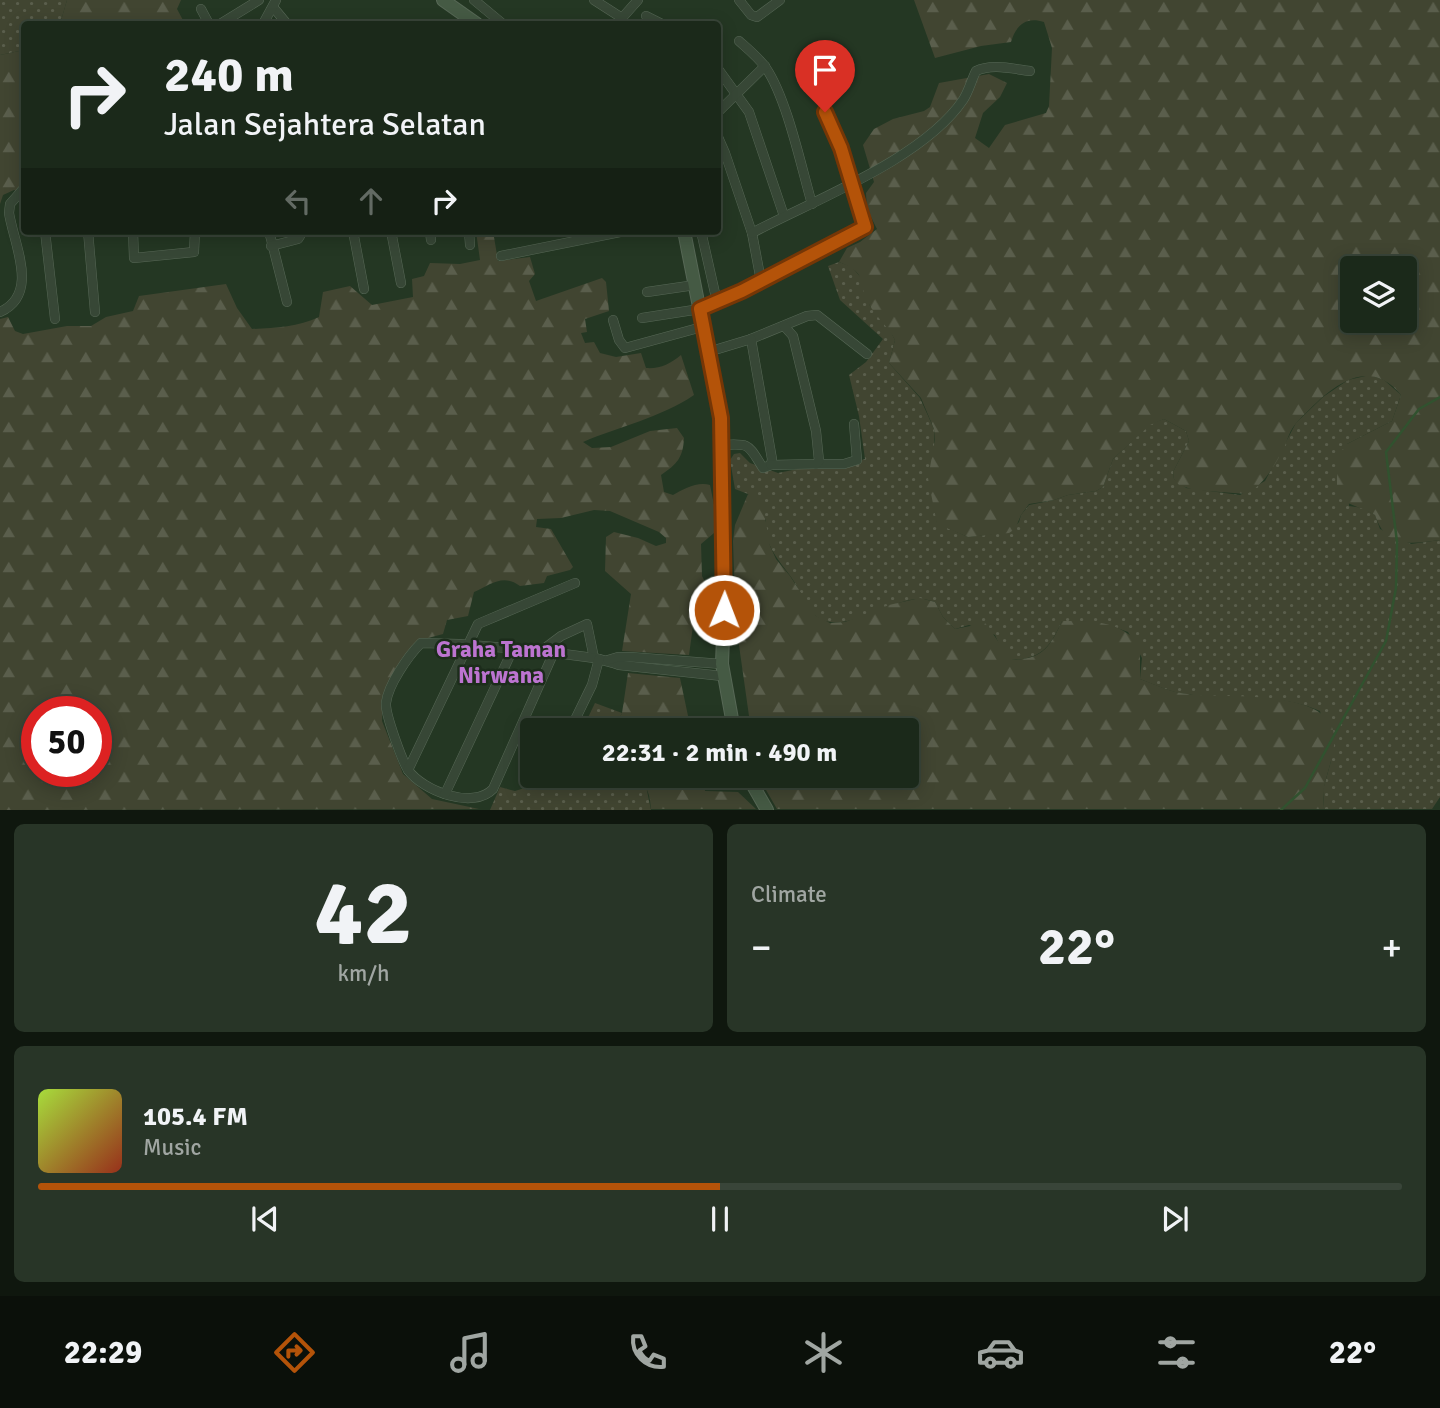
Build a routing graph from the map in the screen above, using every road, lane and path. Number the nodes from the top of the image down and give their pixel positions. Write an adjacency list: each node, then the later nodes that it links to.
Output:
1 (259, 0): 12 (street)
2 (474, 0): 16 (street)
3 (594, 0): 4 (street)
4 (638, 0)
5 (739, 0): 6 (street)
6 (780, 0)
7 (445, 1): 15 (main road)
8 (274, 4): 13 (street); 14 (street)
9 (201, 9): 11 (street)
10 (646, 16): 17 (street)
11 (207, 21)
12 (225, 21)
13 (265, 21)
14 (285, 21)
15 (473, 21)
16 (499, 21)
17 (656, 21)
18 (739, 41): 19 (street)
19 (765, 66): 22 (street); 28 (street)
20 (1030, 71): 26 (street)
21 (721, 73): 22 (street)
22 (737, 93): 23 (street); 29 (street)
23 (721, 108)
24 (825, 112): 26 (street)
25 (721, 144): 30 (street)
26 (851, 183): 28 (street); 46 (street)
27 (21, 191): 54 (street)
28 (811, 204): 29 (street)
29 (784, 216): 30 (street)
30 (752, 233): 46 (street)
31 (45, 235): 57 (street)
32 (88, 235): 55 (street)
33 (133, 235): 34 (street)
34 (195, 235)
35 (270, 235): 44 (street)
36 (300, 235): 44 (street)
37 (354, 235): 49 (street)
38 (392, 235): 47 (street)
39 (469, 235): 43 (street)
40 (590, 235): 45 (street)
41 (685, 235): 48 (main road)
42 (702, 235): 52 (street)
43 (470, 245)
44 (271, 246): 51 (street)
45 (501, 256)
46 (761, 281): 52 (street)
47 (401, 283)
48 (695, 285): 50 (street); 53 (main road)
49 (364, 289)
50 (647, 292)
51 (287, 302)
52 (717, 302): 53 (street)
53 (700, 309): 56 (street); 60 (main road)
54 (0, 312)
55 (95, 312)
56 (642, 318)
57 (55, 319)
58 (614, 320): 60 (street)
59 (784, 326): 61 (street); 63 (street); 66 (street)
60 (702, 327): 62 (main road)
61 (751, 340): 62 (street); 67 (street)
62 (708, 352): 65 (main road)
63 (867, 354)
64 (854, 424): 66 (street)
65 (723, 445): 67 (street); 74 (main road)
66 (817, 464): 67 (street)
67 (771, 465)
68 (575, 583): 69 (street)
69 (469, 645): 70 (street); 77 (street); 77 (street)
70 (513, 649): 71 (street); 79 (street)
71 (541, 651): 72 (street); 73 (street)
72 (554, 652): 73 (street); 79 (street)
73 (600, 659): 74 (street); 75 (street)
74 (722, 670): 76 (main road)
75 (576, 718)
76 (732, 718)
77 (408, 770): 79 (street)
78 (754, 788): 80 (main road)
79 (445, 794)
80 (767, 810)

